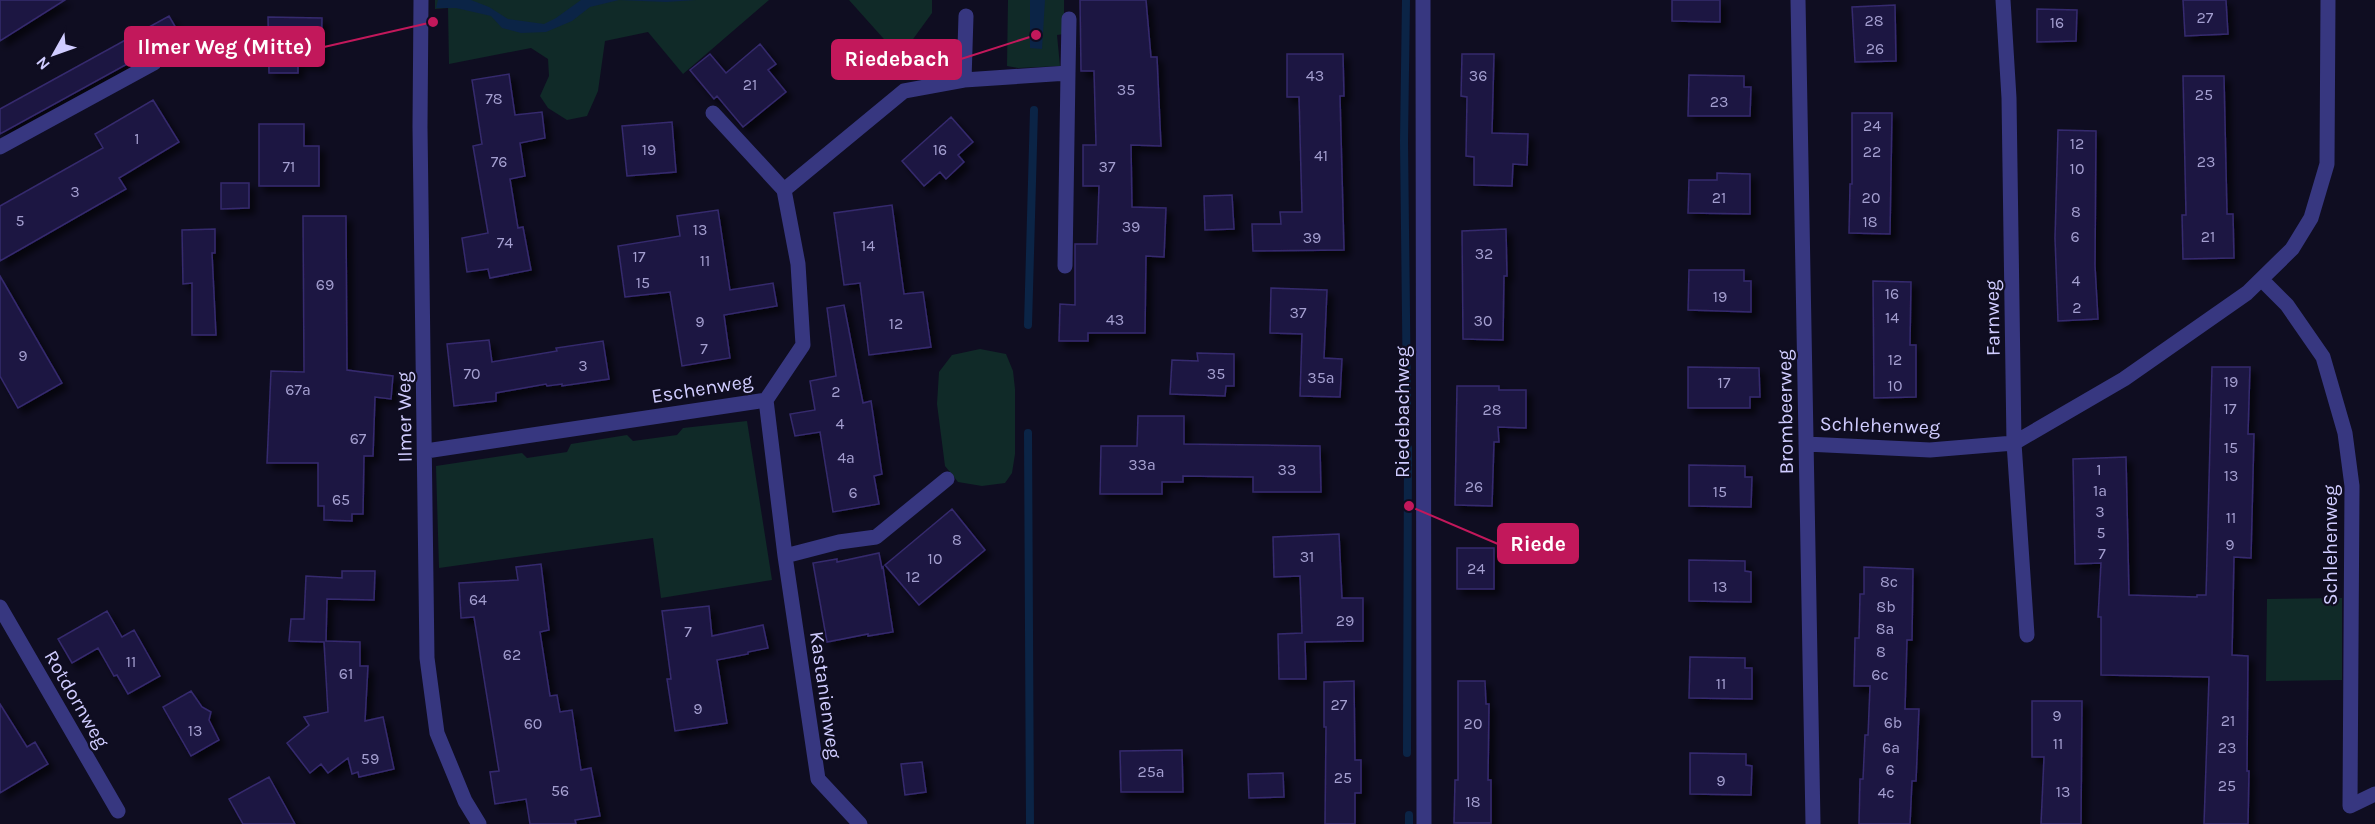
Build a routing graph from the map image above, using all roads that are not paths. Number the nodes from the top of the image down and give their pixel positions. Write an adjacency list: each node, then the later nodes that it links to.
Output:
1 (421, 0): 19 (street, Ilmer Weg)
2 (1423, 0): 28 (street, Riedebachweg)
3 (1798, 0): 18 (street, Brombeerweg)
4 (2003, 0): 17 (street, Farnweg)
5 (2328, 0): 15 (street, Schlehenweg)
6 (966, 16): 10 (street)
7 (1069, 19): 9 (street)
8 (154, 63): 12 (street)
9 (1068, 73): 10 (street); 14 (street)
10 (964, 80): 13 (street)
11 (713, 113): 13 (street)
12 (0, 147)
13 (784, 190): 16 (street, Eschenweg)
14 (1065, 266)
15 (2262, 280): 17 (street, Schlehenweg); 24 (street, Schlehenweg)
16 (766, 400): 19 (street, Eschenweg); 21 (street, Kastanienweg)
17 (2014, 443): 18 (street, Schlehenweg); 23 (street, Farnweg)
18 (1806, 444): 29 (street, Brombeerweg)
19 (426, 452): 26 (street, Ilmer Weg)
20 (947, 479): 21 (street)
21 (785, 556): 27 (street, Kastanienweg)
22 (0, 607): 25 (street, Rotdornweg)
23 (2027, 635)
24 (2375, 794)
25 (118, 811)
26 (479, 824)
27 (860, 824)
28 (1424, 824)
29 (1813, 824)

